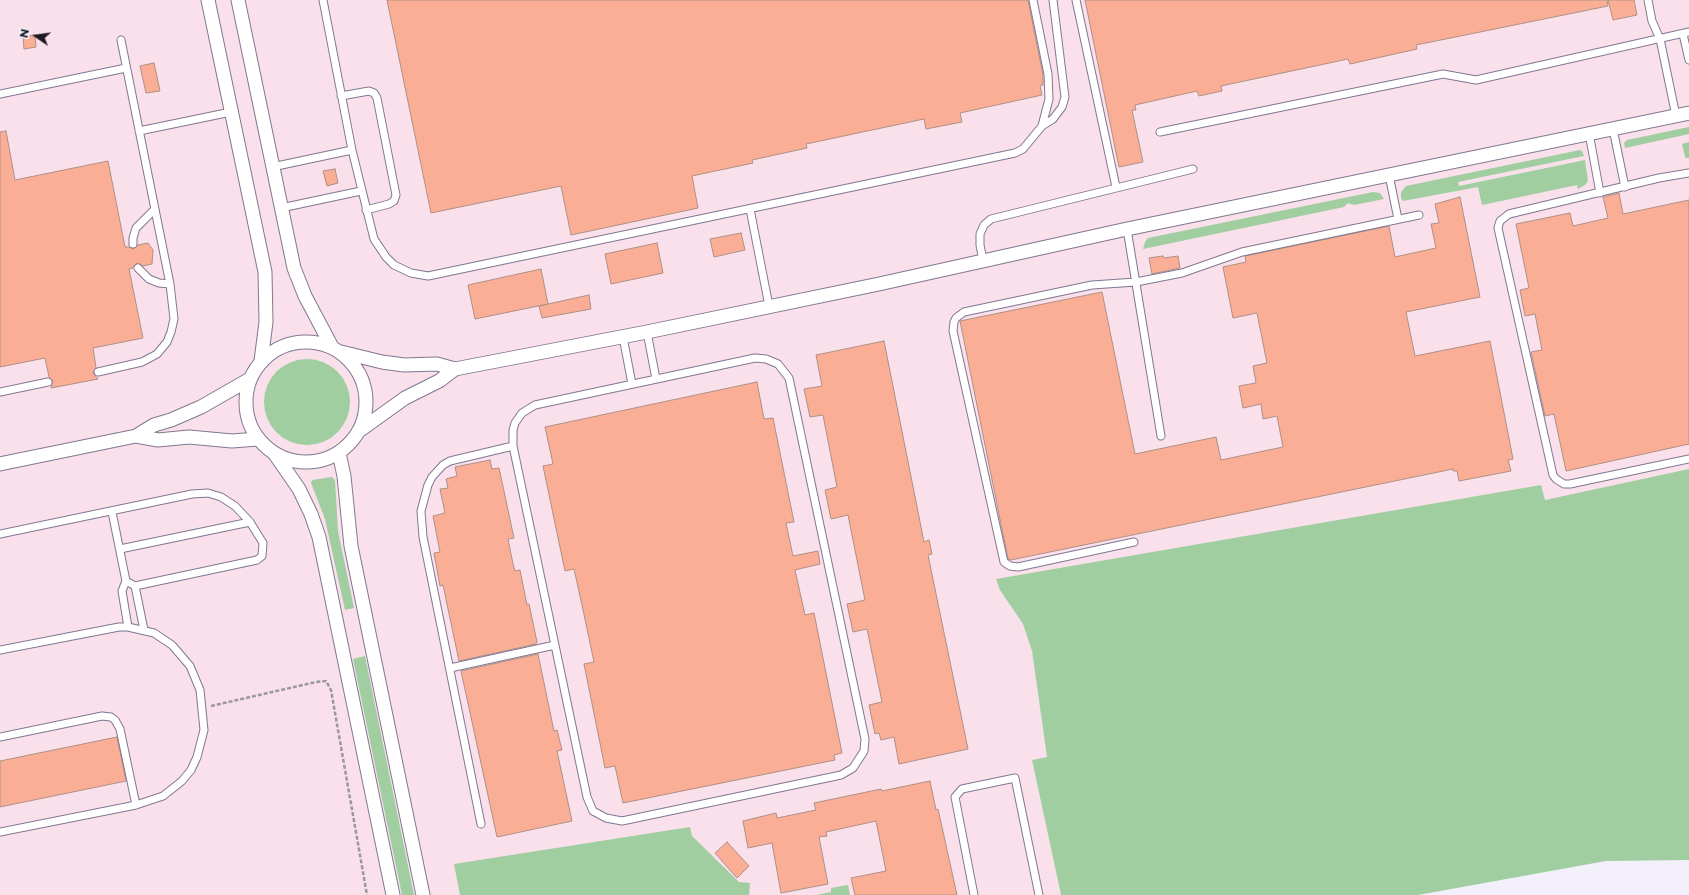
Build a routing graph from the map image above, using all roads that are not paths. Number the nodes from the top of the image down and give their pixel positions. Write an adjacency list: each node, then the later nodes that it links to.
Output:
1 (208, 0): 15 (street)
2 (238, 0): 24 (street)
3 (323, 0): 14 (lane)
4 (1033, 0): 18 (lane)
5 (1053, 0): 18 (lane)
6 (1076, 0): 28 (lane)
7 (1648, 0): 9 (lane)
8 (1686, 33): 9 (lane); 11 (lane)
9 (1660, 39): 17 (lane); 21 (lane)
10 (121, 40): 12 (lane)
11 (1689, 60)
12 (126, 68): 13 (lane); 20 (lane)
13 (0, 94)
14 (341, 96): 23 (lane); 35 (lane)
15 (231, 112): 20 (lane); 48 (street)
16 (1689, 113): 17 (street)
17 (1676, 116): 19 (street)
18 (1042, 126): 33 (lane)
19 (1613, 129): 22 (street); 29 (lane)
20 (139, 131): 34 (lane)
21 (1160, 132)
22 (1589, 133): 27 (street); 31 (lane)
23 (352, 150): 24 (lane); 30 (lane)
24 (272, 167): 32 (street)
25 (1193, 169): 28 (lane)
26 (1689, 173): 29 (lane)
27 (1389, 175): 37 (lane); 38 (street)
28 (1116, 187): 40 (lane)
29 (1625, 187): 31 (lane)
30 (361, 191): 32 (lane); 35 (lane)
31 (1600, 193): 63 (lane)
32 (281, 208): 47 (street)
33 (750, 209): 35 (lane); 44 (lane)
34 (154, 210): 39 (lane); 43 (lane)
35 (366, 210)
36 (1419, 215): 37 (lane)
37 (1398, 219): 42 (lane)
38 (1127, 229): 40 (street); 42 (lane)
39 (133, 244)
40 (983, 261): 44 (street)
41 (138, 268): 43 (lane)
42 (1136, 282): 58 (lane); 68 (lane)
43 (170, 284): 50 (lane)
44 (769, 306): 45 (street)
45 (647, 332): 46 (street); 52 (lane)
46 (623, 337): 49 (street); 54 (lane)
47 (336, 350): 48 (street); 49 (street); 56 (street)
48 (261, 361): 51 (street)
49 (455, 369): 56 (street)
50 (98, 372)
51 (250, 379): 57 (street); 59 (street)
52 (656, 379): 54 (lane); 74 (lane)
53 (48, 382): 55 (lane)
54 (632, 384): 60 (lane)
55 (0, 392)
56 (359, 431): 62 (street)
57 (136, 436): 59 (street); 64 (street)
58 (1161, 436)
59 (258, 439): 61 (street)
60 (513, 446): 74 (lane); 76 (lane)
61 (274, 453): 62 (street); 81 (street)
62 (339, 453): 82 (street)
63 (1689, 459)
64 (0, 464)
65 (112, 512): 66 (lane); 67 (lane); 69 (lane)
66 (250, 522): 69 (lane); 71 (lane)
67 (0, 534)
68 (1134, 542)
69 (120, 549): 70 (lane)
70 (126, 581): 71 (lane); 72 (lane)
71 (135, 586): 73 (lane)
72 (128, 627): 73 (lane); 75 (lane)
73 (144, 630): 78 (lane)
74 (555, 645): 76 (lane)
75 (0, 650)
76 (450, 668): 79 (lane)
77 (0, 737): 78 (lane)
78 (136, 805): 80 (lane)
79 (481, 824)
80 (0, 832)
81 (393, 895)
82 (423, 895)
83 (974, 895): 84 (lane)
84 (1039, 895)

